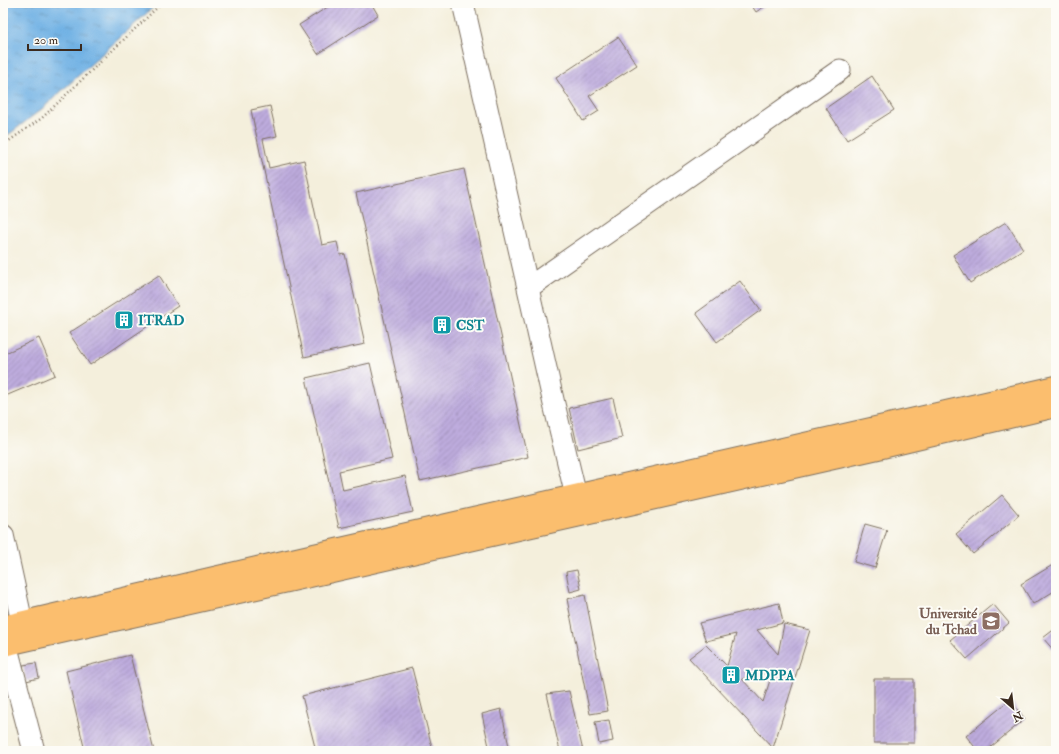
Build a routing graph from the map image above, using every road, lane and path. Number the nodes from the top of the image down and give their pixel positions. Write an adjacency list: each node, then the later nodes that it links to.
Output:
1 (162, 3): 4 (path)
2 (463, 3): 5 (street)
3 (840, 70): 5 (street)
4 (3, 145)
5 (528, 288): 9 (street)
6 (1056, 387): 8 (main road)
7 (1056, 406): 8 (main road)
8 (995, 410): 9 (main road); 10 (main road)
9 (576, 496): 10 (main road)
10 (520, 518): 12 (main road)
11 (3, 535): 12 (street)
12 (8, 634): 13 (street)
13 (34, 751)

